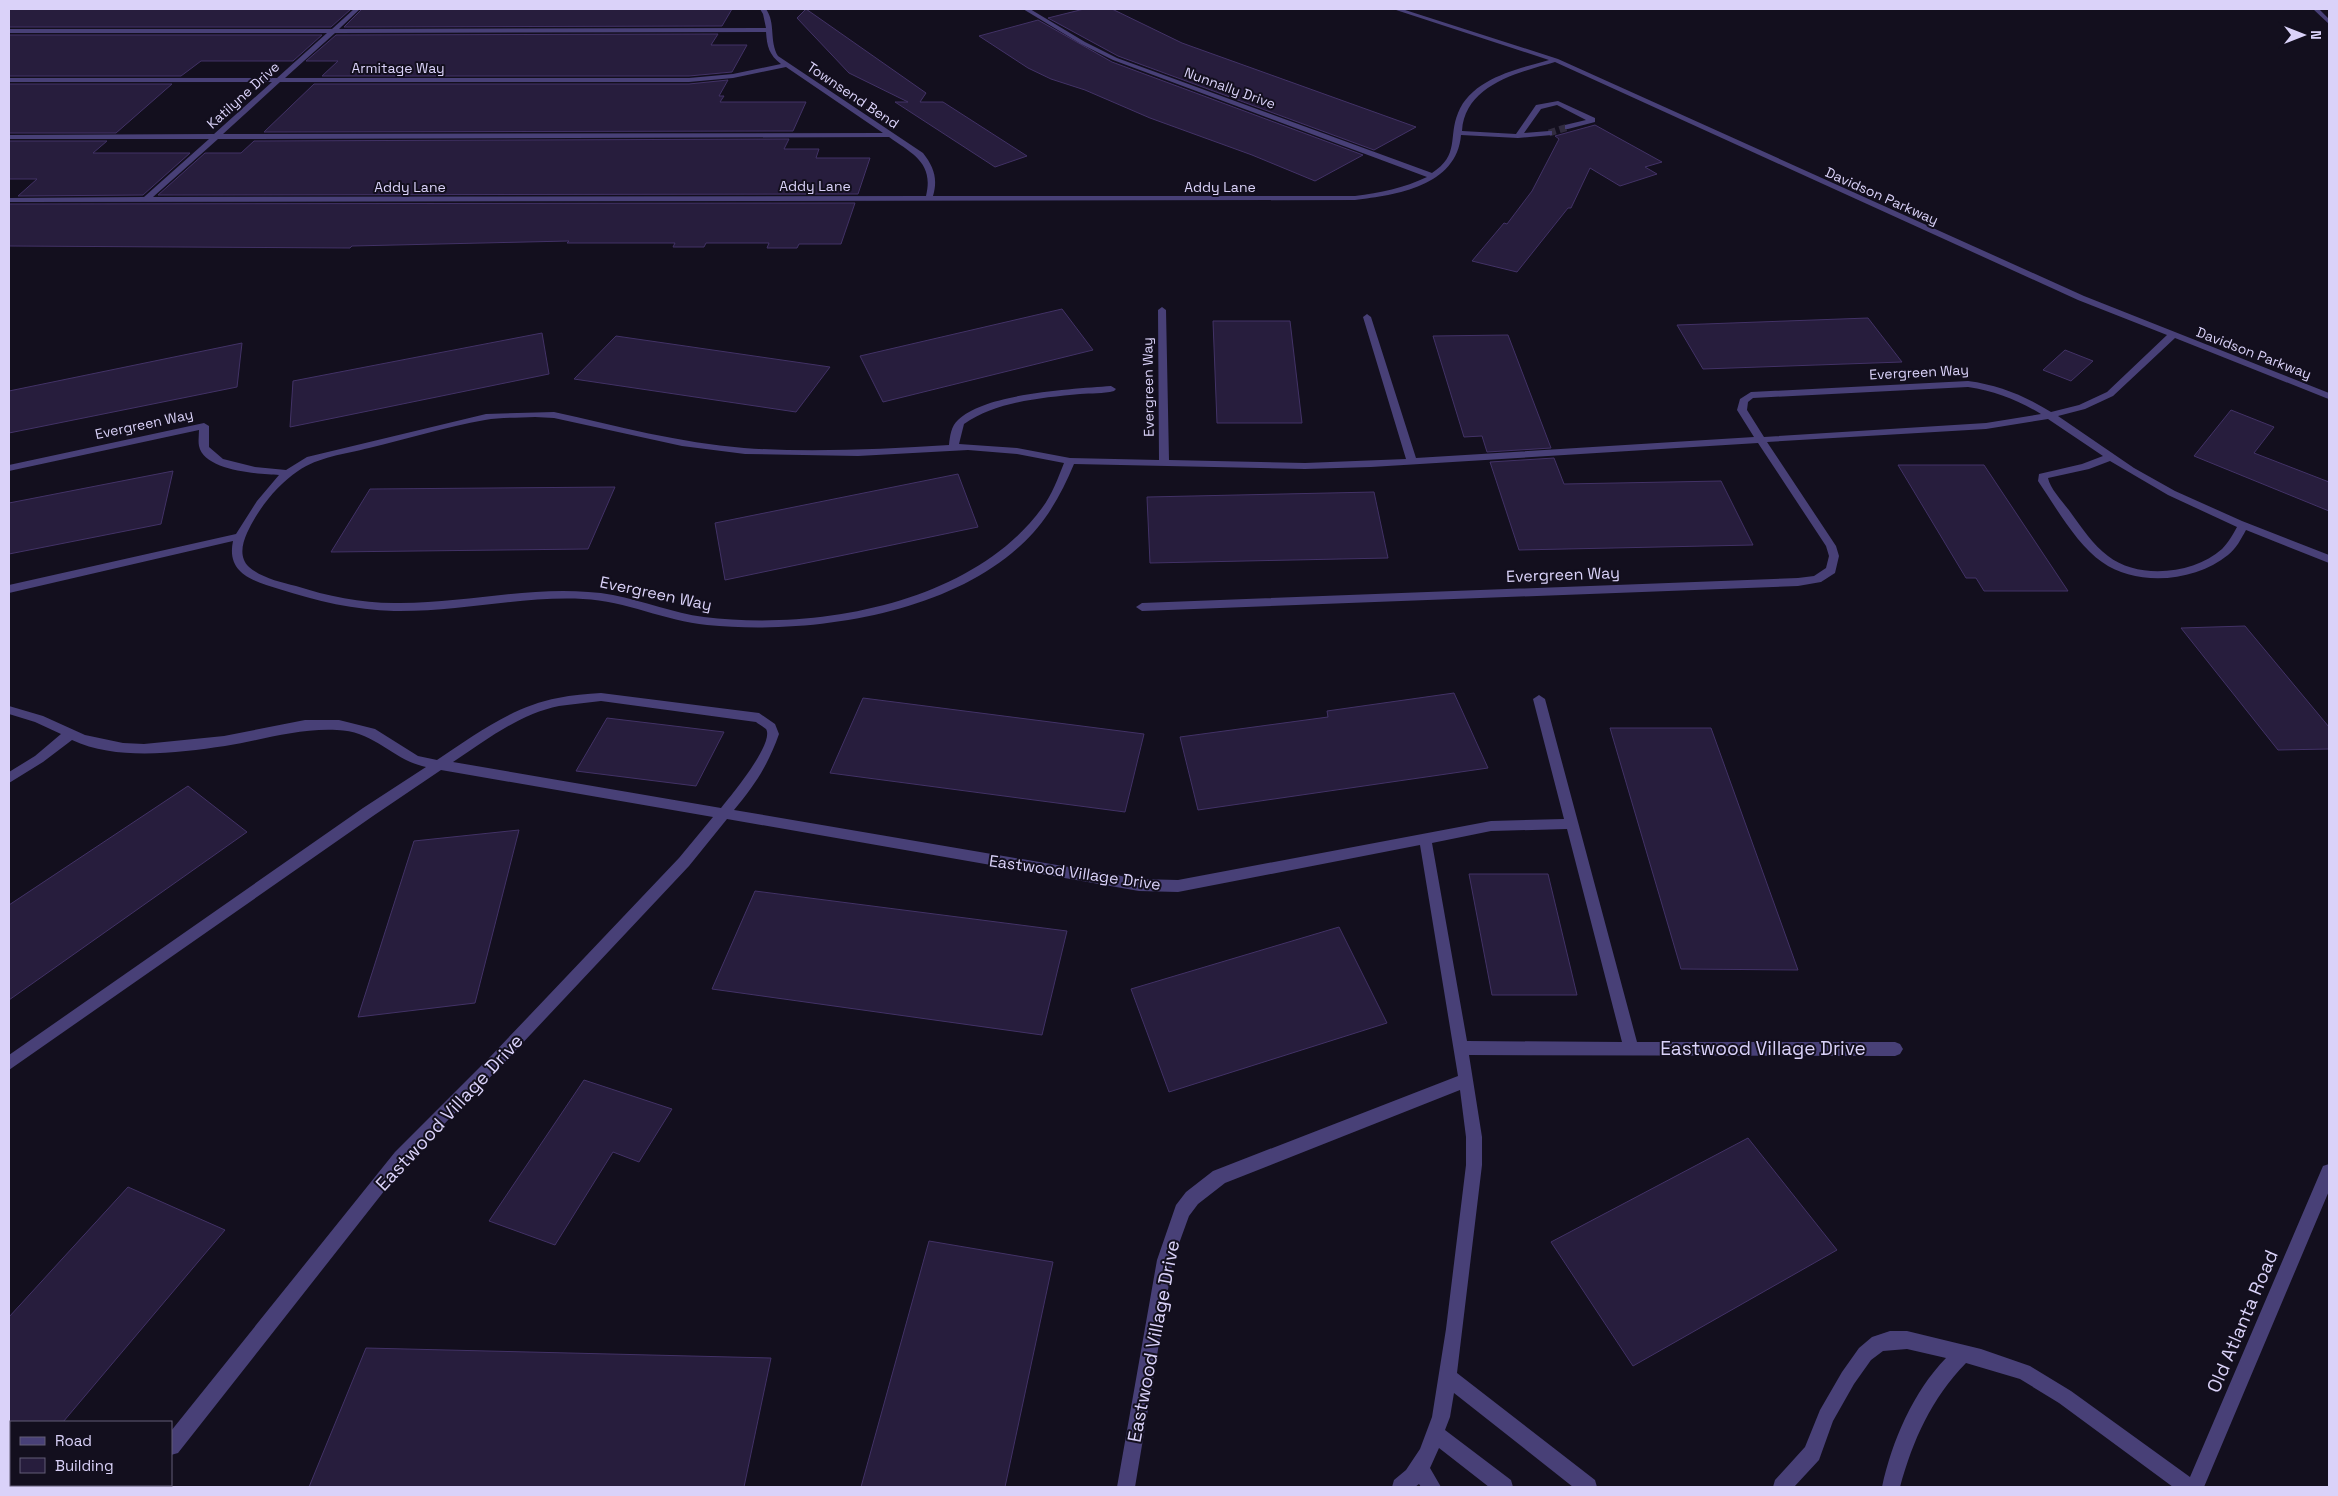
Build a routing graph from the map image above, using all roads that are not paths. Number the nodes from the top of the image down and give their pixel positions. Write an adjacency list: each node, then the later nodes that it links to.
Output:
1 (356, 9): 9 (street, Katilyne Drive)
2 (763, 9): 7 (street, Townsend Bend)
3 (1026, 9): 21 (street, Nunnally Drive)
4 (1396, 9): 10 (street, Davidson Parkway)
5 (2316, 9): 6 (street)
6 (2329, 22)
7 (769, 30): 9 (street); 11 (street, Townsend Bend)
8 (9, 31): 9 (street)
9 (332, 31): 13 (street, Katilyne Drive)
10 (1556, 60): 15 (street, Addy Lane); 27 (street, Davidson Parkway)
11 (785, 65): 13 (street, Armitage Way); 17 (street, Townsend Bend)
12 (9, 80): 13 (street, Armitage Way)
13 (279, 80): 18 (street, Katilyne Drive)
14 (1568, 127): 19 (street)
15 (1457, 133): 19 (street); 21 (street, Addy Lane)
16 (1550, 133): 19 (street)
17 (891, 135): 18 (street); 22 (street, Townsend Bend)
18 (217, 136): 20 (street); 24 (street, Katilyne Drive)
19 (1518, 136)
20 (9, 137)
21 (1432, 176): 22 (street, Addy Lane)
22 (929, 198): 24 (street, Addy Lane)
23 (9, 200): 24 (street, Addy Lane)
24 (146, 200)
25 (1162, 310): 36 (street, Evergreen Way)
26 (1366, 317): 35 (street)
27 (2173, 335): 29 (street, Davidson Parkway); 30 (street, Evergreen Way)
28 (1111, 389): 32 (street)
29 (2329, 396)
30 (2046, 415): 31 (street, Evergreen Way); 31 (street, Evergreen Way); 33 (street, Evergreen Way)
31 (1761, 441): 35 (street, Evergreen Way); 43 (street, Evergreen Way)
32 (954, 448): 34 (street, Evergreen Way); 38 (street, Evergreen Way)
33 (2111, 457): 39 (street, Evergreen Way); 39 (street)
34 (1070, 461): 36 (street, Evergreen Way); 40 (street, Evergreen Way)
35 (1412, 462): 36 (street, Evergreen Way)
36 (1164, 464)
37 (9, 468): 38 (street, Evergreen Way)
38 (289, 473): 40 (street, Evergreen Way)
39 (2244, 524): 41 (street, Evergreen Way)
40 (241, 536): 42 (street)
41 (2329, 559)
42 (9, 589)
43 (1142, 607)
44 (1539, 699): 50 (street)
45 (9, 710): 46 (street, Eastwood Village Drive)
46 (70, 734): 47 (street, Eastwood Village Drive); 48 (street)
47 (440, 765): 49 (street, Eastwood Village Drive); 49 (street, Eastwood Village Drive); 55 (street, Eastwood Village Drive)
48 (9, 778)
49 (724, 814): 51 (street, Eastwood Village Drive); 61 (street, Eastwood Village Drive)
50 (1572, 824): 51 (street, Eastwood Village Drive); 52 (street)
51 (1425, 838): 53 (street)
52 (1631, 1047): 53 (street, Eastwood Village Drive); 54 (street, Eastwood Village Drive)
53 (1460, 1048): 56 (street)
54 (1895, 1049)
55 (9, 1063)
56 (1466, 1080): 59 (street); 63 (street, Eastwood Village Drive)
57 (2329, 1172): 71 (street, Old Atlanta Road)
58 (1963, 1354): 68 (street); 69 (street); 70 (street)
59 (1447, 1377): 60 (street); 67 (street)
60 (1435, 1433): 62 (street); 66 (street)
61 (172, 1445)
62 (1419, 1468): 64 (street); 65 (street)
63 (1126, 1487)
64 (1401, 1487)
65 (1432, 1487)
66 (1504, 1487)
67 (1588, 1487)
68 (1782, 1487)
69 (1891, 1487)
70 (2188, 1487)
71 (2195, 1487)

